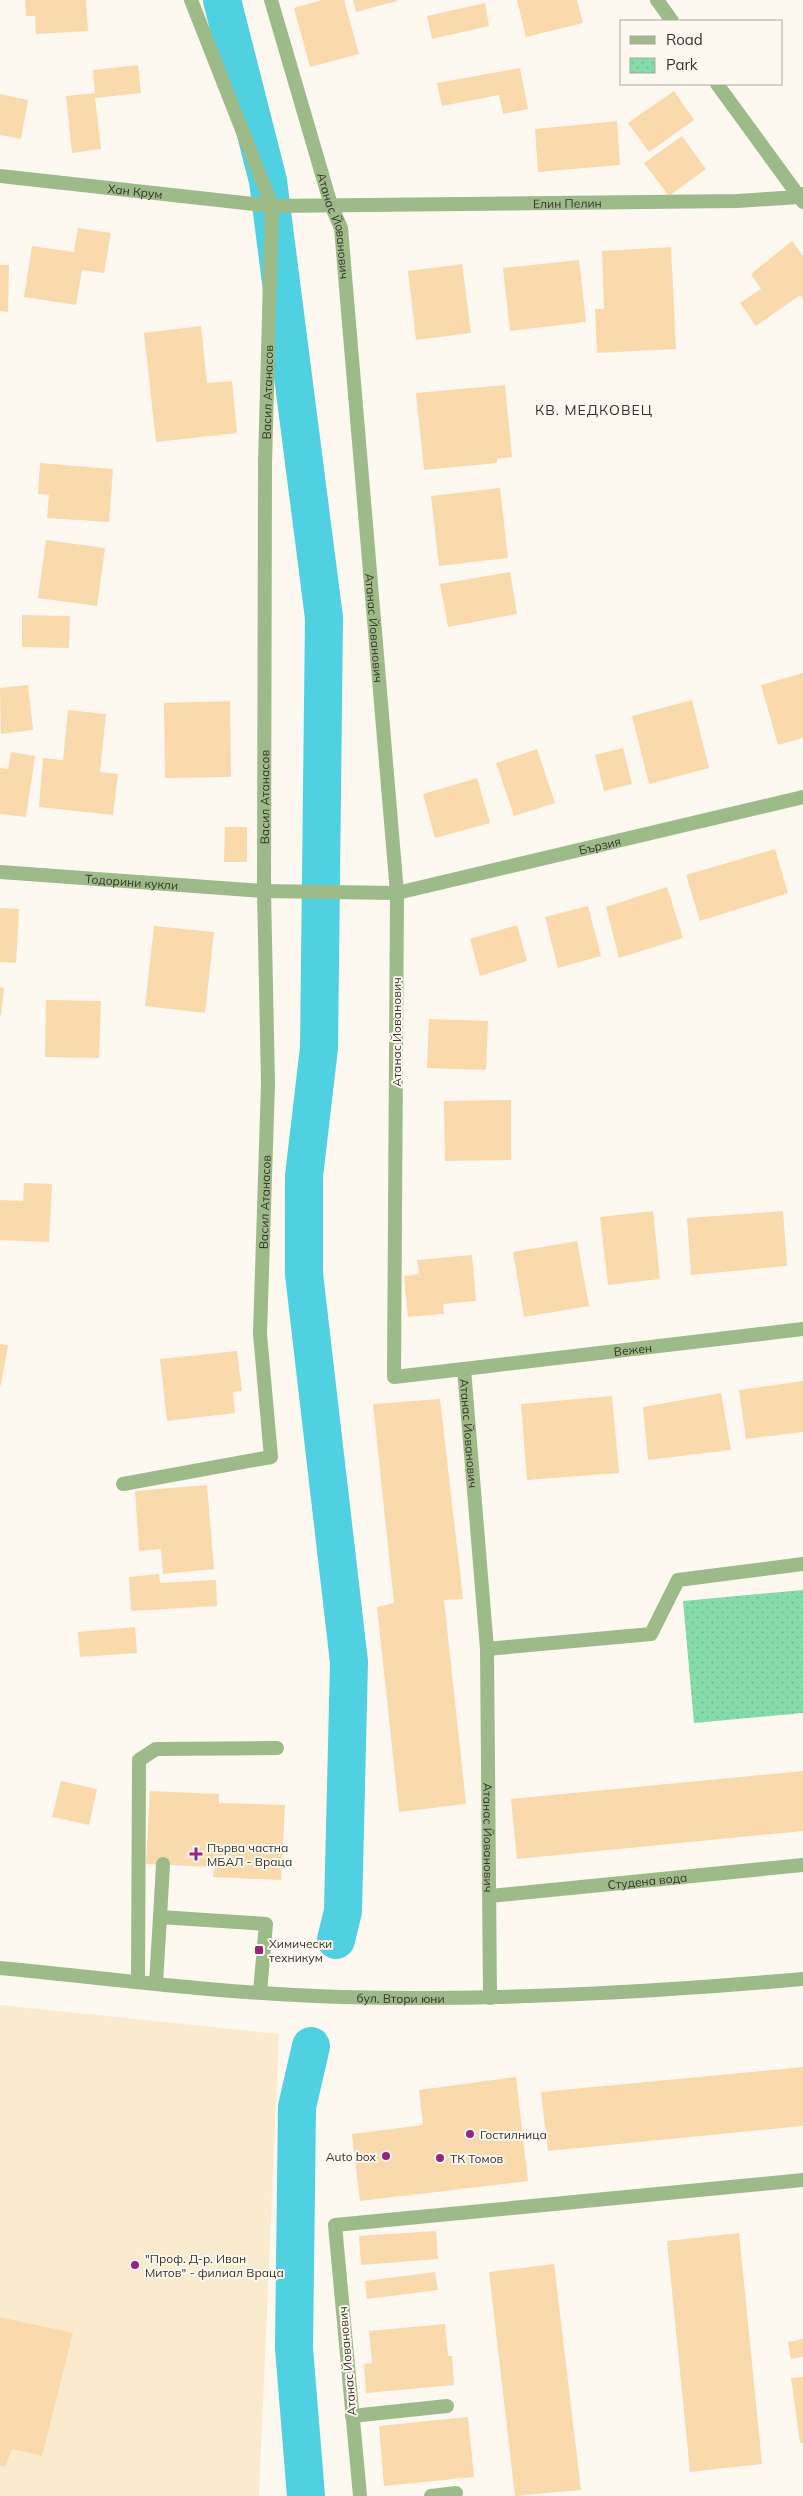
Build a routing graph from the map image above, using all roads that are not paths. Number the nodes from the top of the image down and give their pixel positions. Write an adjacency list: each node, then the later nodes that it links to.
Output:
1 (191, 0): 9 (street, Васил Атанасов)
2 (271, 0): 8 (street, Атанас Йованович)
3 (656, 0): 4 (street)
4 (671, 20)
5 (718, 85): 7 (street)
6 (0, 176): 9 (street, Хан Крум)
7 (802, 198): 8 (street, Елин Пелин)
8 (331, 204): 9 (street, Хан Крум); 13 (street, Атанас Йованович)
9 (272, 206): 12 (street, Васил Атанасов)
10 (803, 796): 13 (street, Бързия)
11 (0, 872): 12 (street, Тодорини кукли)
12 (264, 890): 13 (street, Бързия); 16 (street, Васил Атанасов)
13 (397, 893): 15 (street, Атанас Йованович)
14 (803, 1329): 15 (street, Вежен)
15 (464, 1369): 18 (street, Атанас Йованович)
16 (122, 1484)
17 (803, 1564): 18 (street)
18 (487, 1649): 22 (street, Атанас Йованович)
19 (277, 1748): 26 (street)
20 (163, 1864): 23 (street)
21 (803, 1865): 22 (street, Студена вода)
22 (490, 1896): 29 (street, Атанас Йованович)
23 (160, 1917): 27 (street); 28 (street)
24 (0, 1968): 26 (street, бул. Втори юни)
25 (803, 1979): 29 (street, бул. Втори юни)
26 (138, 1982): 27 (street, бул. Втори юни)
27 (156, 1983): 28 (street, бул. Втори юни)
28 (260, 1992): 29 (street, бул. Втори юни)
29 (490, 1998)
30 (803, 2180): 32 (street, Атанас Йованович)
31 (447, 2406): 32 (street)
32 (352, 2416): 34 (street, Атанас Йованович)
33 (456, 2493): 35 (street)
34 (360, 2496)
35 (431, 2496)

